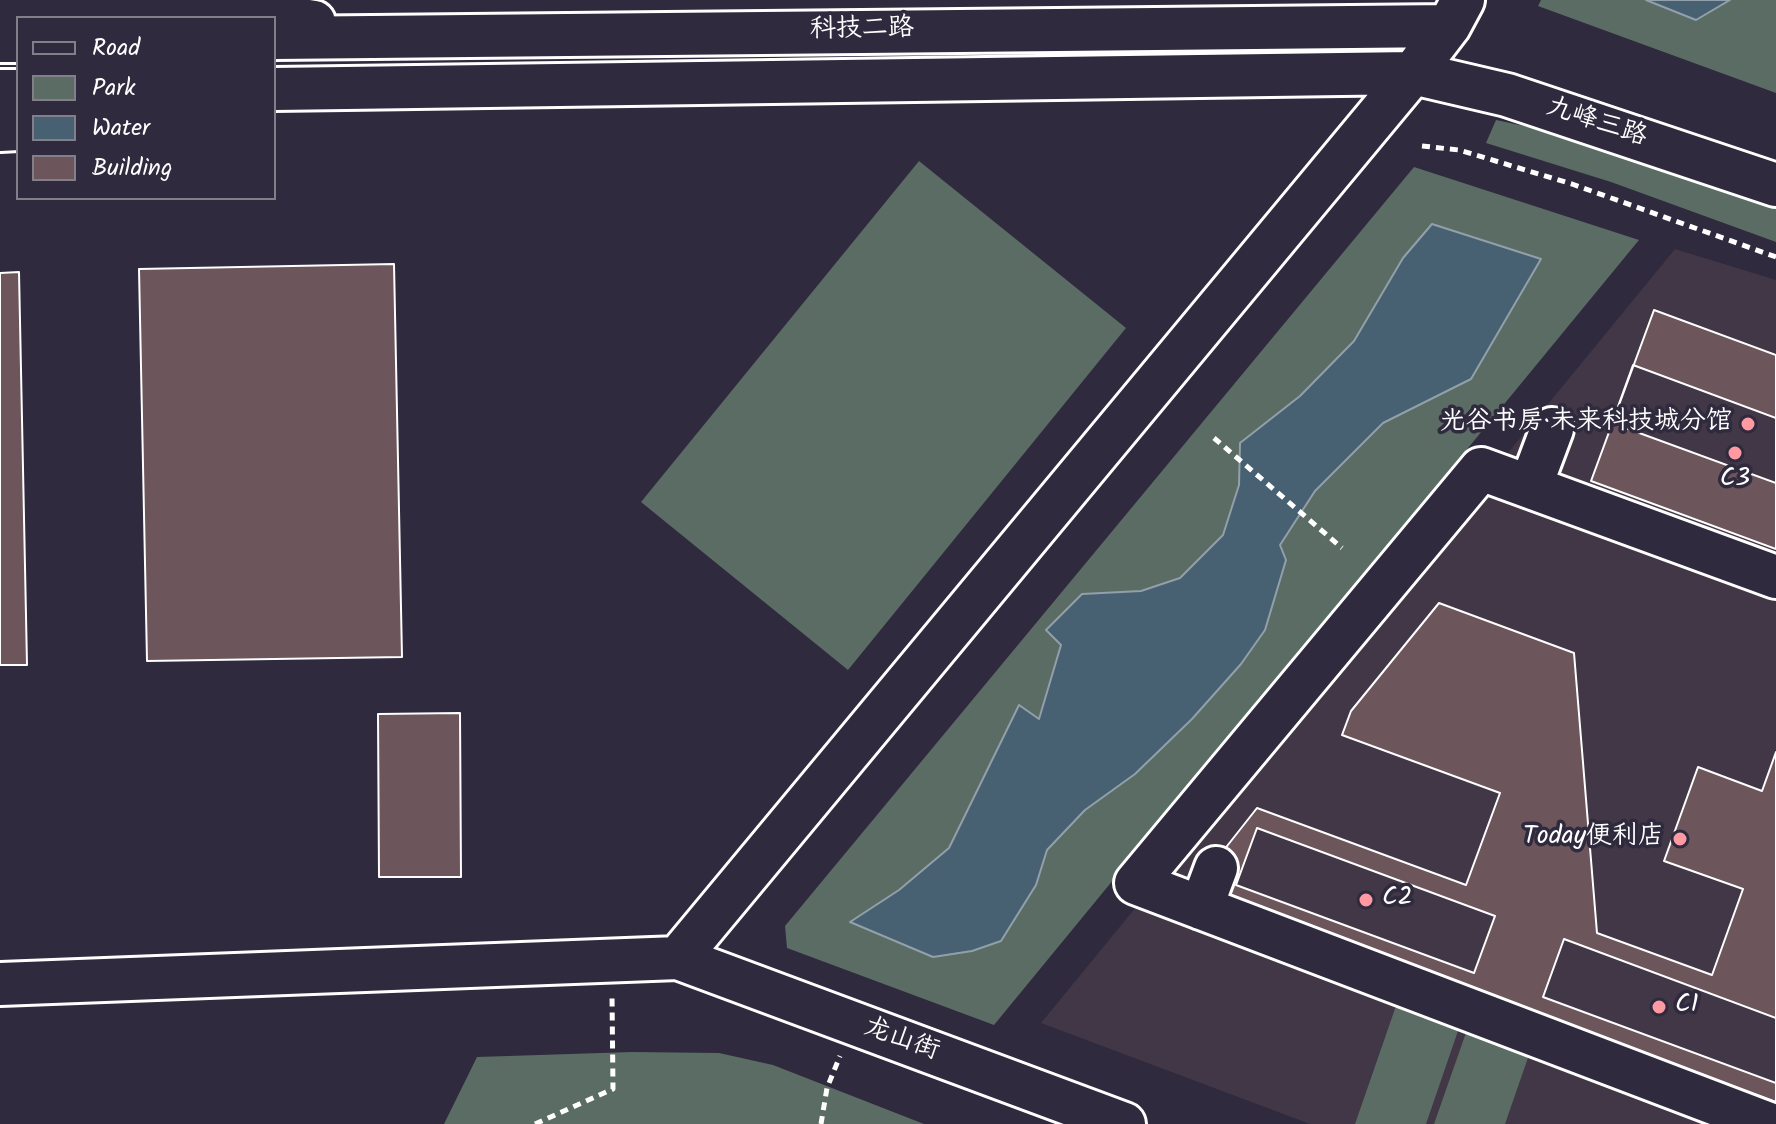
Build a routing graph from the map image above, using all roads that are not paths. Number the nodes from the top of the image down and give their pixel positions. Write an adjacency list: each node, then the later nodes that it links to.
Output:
1 (0, 6): 3 (street)
2 (1456, 13): 3 (street, 科技二路); 5 (street)
3 (402, 36): 4 (street, 科技二路)
4 (276, 38)
5 (1413, 73): 6 (street, 科技二路); 9 (street, 九峰三路); 15 (street)
6 (405, 88): 7 (street, 科技二路); 8 (street)
7 (276, 89)
8 (276, 118)
9 (1776, 185)
10 (1552, 429): 11 (street)
11 (1531, 485): 12 (street); 14 (street)
12 (1776, 577)
13 (1216, 868): 14 (street)
14 (1201, 908): 18 (street)
15 (678, 958): 16 (street); 17 (street, 龙山街)
16 (0, 984)
17 (1124, 1124)
18 (1769, 1124)

